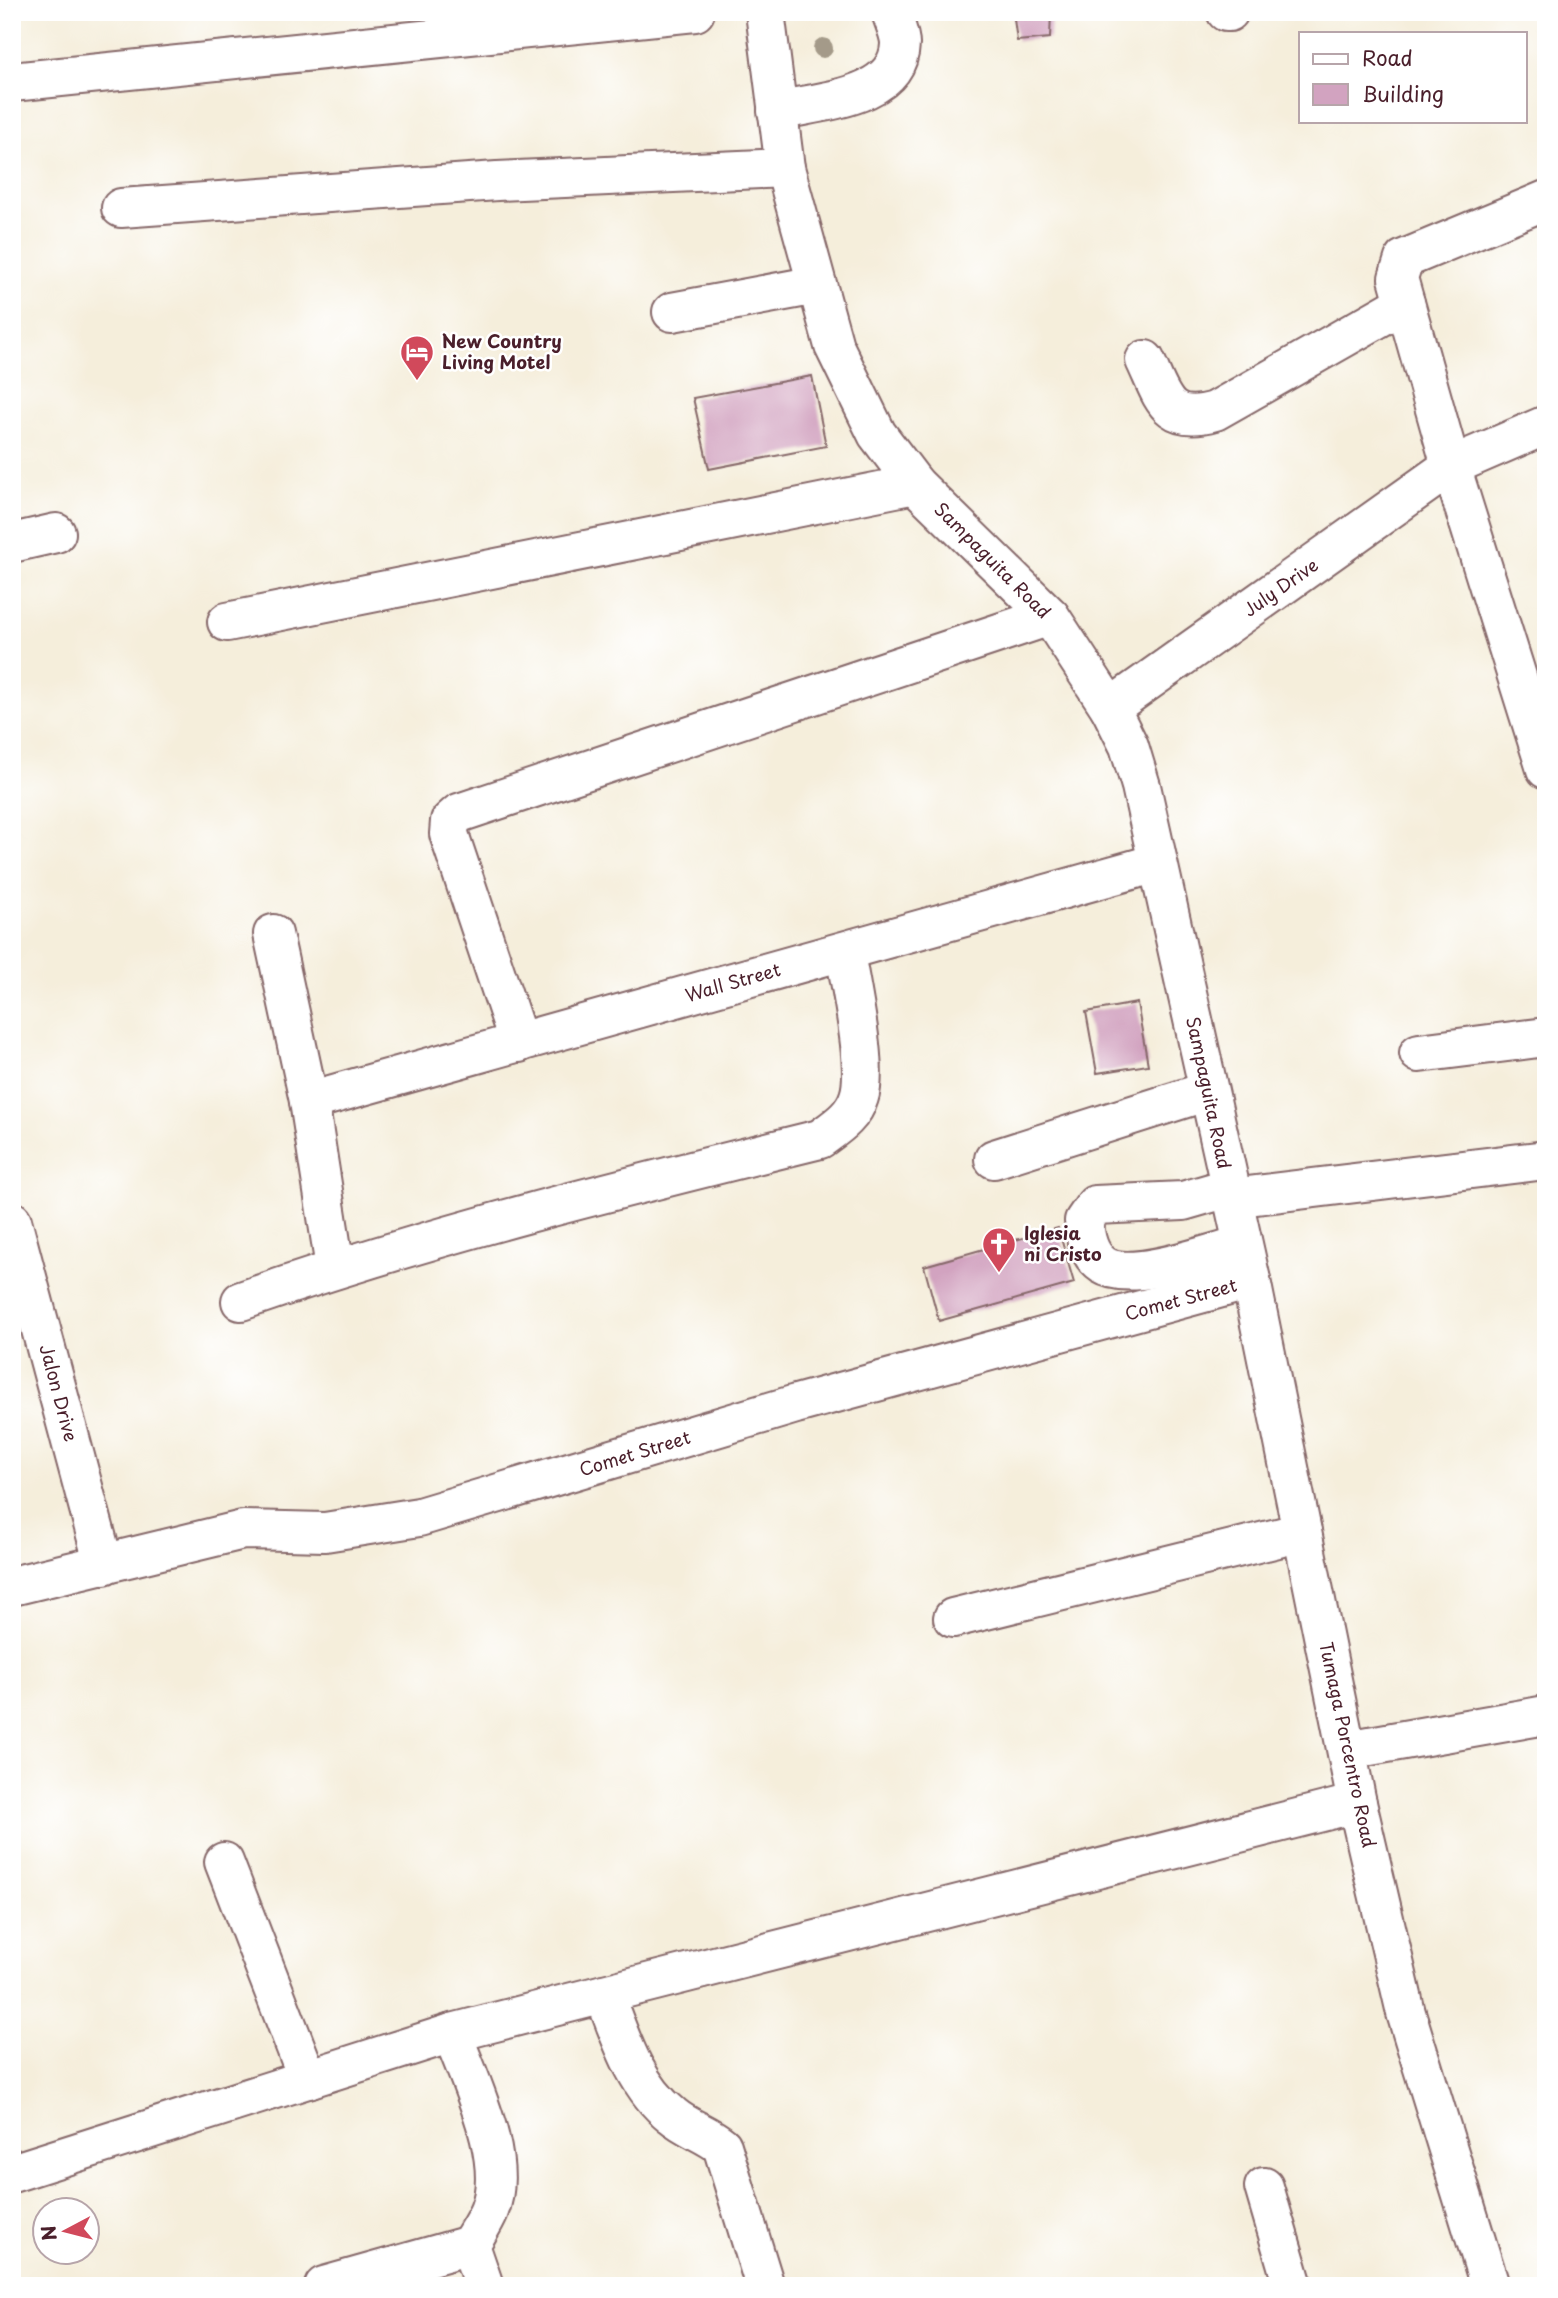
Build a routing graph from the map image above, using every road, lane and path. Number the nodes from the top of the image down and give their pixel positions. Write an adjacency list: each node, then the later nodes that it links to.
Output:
1 (695, 12): 4 (street)
2 (765, 12): 5 (street, Sampaguita Road)
3 (891, 12): 5 (street)
4 (12, 82)
5 (777, 111): 6 (street, Sampaguita Road)
6 (785, 168): 8 (street); 9 (street, Sampaguita Road)
7 (1546, 200): 10 (street)
8 (121, 208)
9 (817, 285): 11 (street); 15 (street, Sampaguita Road)
10 (1405, 303): 12 (street); 14 (street)
11 (672, 312)
12 (1144, 360)
13 (1546, 425): 14 (street, July Drive)
14 (1451, 466): 20 (street, July Drive); 21 (street)
15 (915, 484): 18 (street, Sampaguita Road); 19 (street)
16 (56, 533): 17 (street)
17 (12, 543)
18 (1050, 616): 20 (street, Sampaguita Road); 26 (street)
19 (228, 622)
20 (1110, 708): 22 (street, Sampaguita Road)
21 (1546, 769)
22 (1157, 863): 24 (street, Wall Street); 28 (street, Sampaguita Road)
23 (273, 934): 29 (street)
24 (845, 952): 26 (street, Wall Street); 35 (street)
25 (1546, 1037): 27 (street)
26 (519, 1043): 29 (street, Wall Street)
27 (1419, 1053)
28 (1208, 1091): 30 (street); 32 (street, Sampaguita Road)
29 (309, 1101): 35 (street)
30 (994, 1158)
31 (1546, 1160): 32 (street)
32 (1230, 1193): 34 (street, Tumaga Porcentro Road); 34 (street)
33 (12, 1221): 38 (street, Jalon Drive)
34 (1247, 1263): 37 (street, Tumaga Porcentro Road); 38 (street, Comet Street)
35 (335, 1268): 36 (street)
36 (241, 1301)
37 (1303, 1532): 40 (street); 42 (street, Tumaga Porcentro Road)
38 (104, 1564): 39 (street, Comet Street)
39 (12, 1586)
40 (953, 1618)
41 (1546, 1715): 42 (street)
42 (1347, 1750): 43 (street, Tumaga Porcentro Road)
43 (1357, 1803): 45 (street); 55 (street, Tumaga Porcentro Road)
44 (224, 1862): 47 (street)
45 (604, 1994): 46 (street); 53 (street)
46 (452, 2033): 47 (street); 50 (street)
47 (307, 2079): 48 (street)
48 (12, 2173)
49 (1264, 2187): 54 (street)
50 (470, 2245): 51 (street); 52 (street)
51 (324, 2286)
52 (484, 2286)
53 (765, 2286)
54 (1293, 2286)
55 (1489, 2286)

